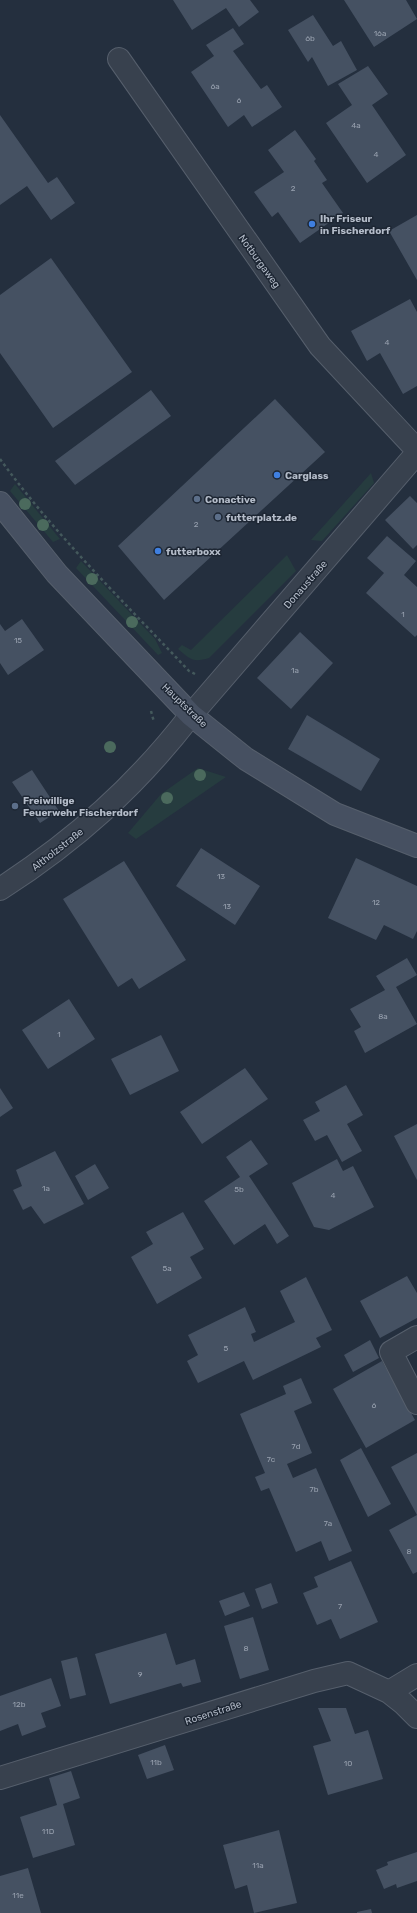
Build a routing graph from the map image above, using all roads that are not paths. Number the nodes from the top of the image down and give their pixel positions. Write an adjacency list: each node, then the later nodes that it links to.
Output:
1 (119, 59): 2 (street, Notburgaweg)
2 (417, 451): 4 (street, Donaustraße)
3 (0, 503): 4 (main road, Hauptstraße)
4 (192, 715): 5 (main road, Hauptstraße); 6 (street, Altholzstraße)
5 (417, 846)
6 (0, 889)
7 (417, 1337): 8 (street)
8 (417, 1403)
9 (417, 1675): 10 (street)
10 (389, 1692): 11 (street, Rosenstraße); 12 (street, Rosenstraße)
11 (417, 1716)
12 (0, 1778)

